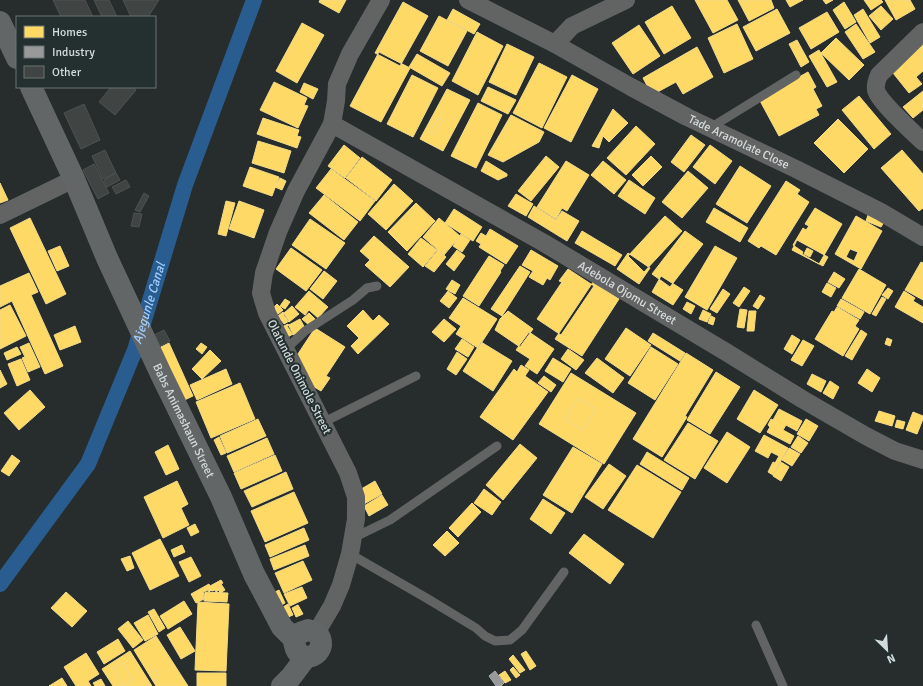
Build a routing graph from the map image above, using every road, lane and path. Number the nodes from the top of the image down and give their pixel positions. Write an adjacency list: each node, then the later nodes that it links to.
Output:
1 (381, 0): 10 (street, Olatunde Onimole Street)
2 (468, 0): 6 (street, Tade Aramolate Close)
3 (626, 0): 6 (street)
4 (0, 22): 7 (main road)
5 (923, 32): 12 (street)
6 (555, 44): 11 (street, Tade Aramolate Close)
7 (16, 56)
8 (796, 75): 11 (lane)
9 (31, 88): 13 (main road, Babs Animashaun Street)
10 (332, 124): 17 (street, Olatunde Onimole Street); 21 (street, Adebola Ojomu Street)
11 (710, 128): 15 (street, Tade Aramolate Close)
12 (923, 142)
13 (74, 179): 14 (street); 26 (main road, Babs Animashaun Street)
14 (0, 214)
15 (923, 237)
16 (377, 286): 17 (lane)
17 (285, 350): 19 (street, Olatunde Onimole Street)
18 (416, 376): 19 (lane)
19 (322, 423): 22 (street, Olatunde Onimole Street)
20 (497, 446): 22 (lane)
21 (923, 460)
22 (352, 546): 23 (lane); 25 (street, Olatunde Onimole Street)
23 (564, 572)
24 (756, 625): 28 (lane)
25 (316, 633): 26 (main road)
26 (300, 648): 27 (main road)
27 (282, 686)
28 (783, 686)

